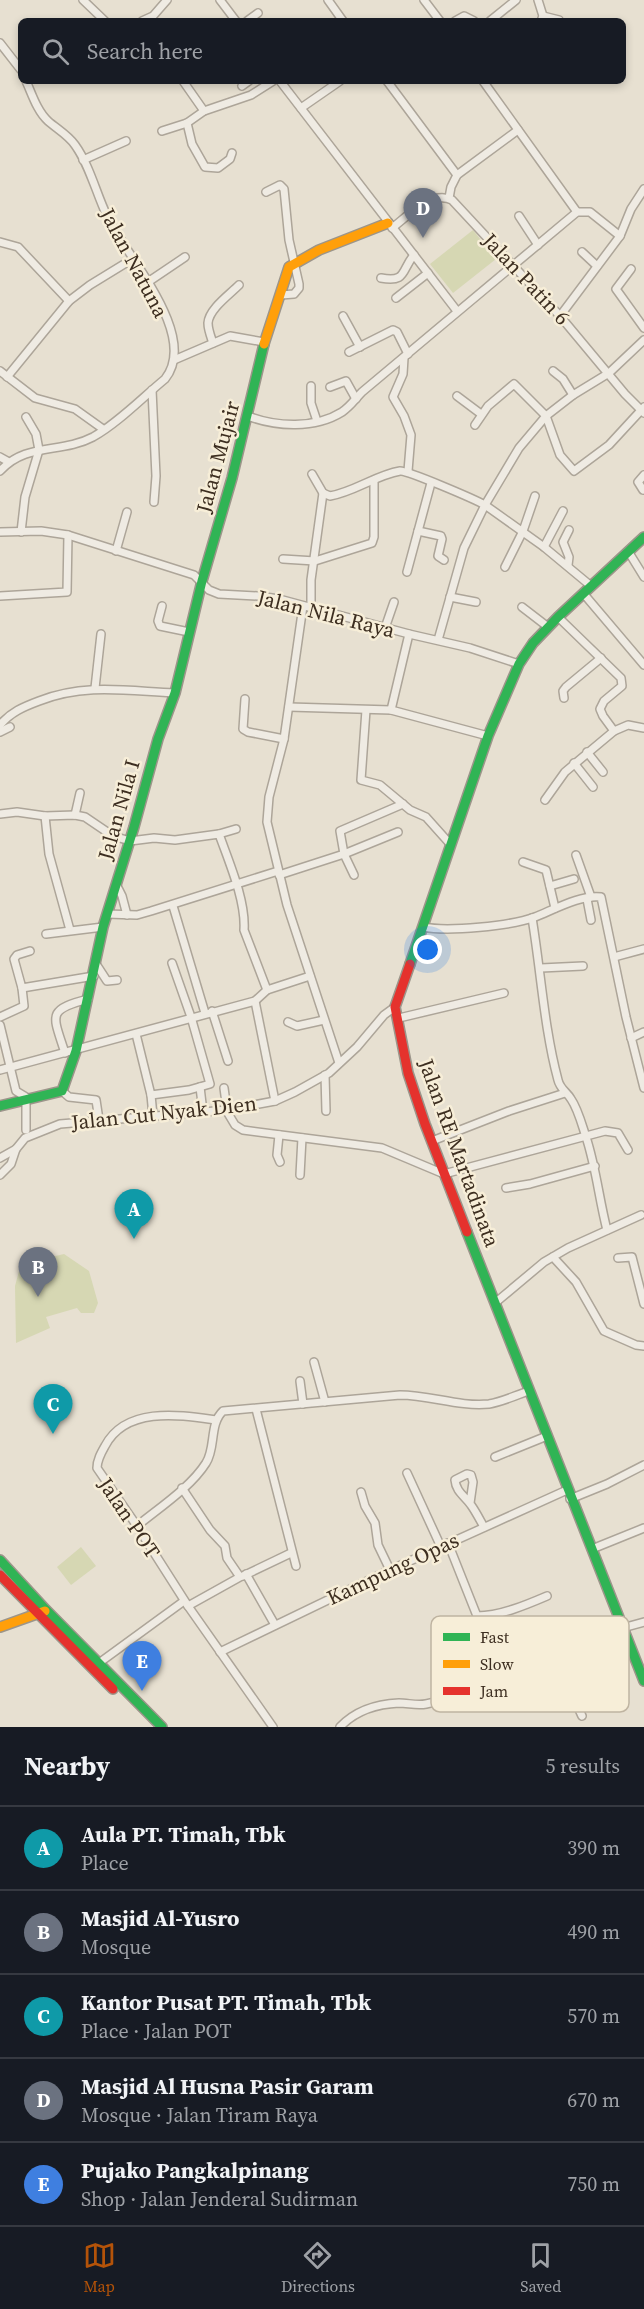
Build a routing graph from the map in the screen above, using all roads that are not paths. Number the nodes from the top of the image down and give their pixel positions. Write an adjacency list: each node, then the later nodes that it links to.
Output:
1 (83, 0): 9 (street)
2 (167, 0): 10 (street)
3 (220, 0): 11 (street)
4 (328, 0): 13 (street)
5 (424, 0): 14 (street)
6 (516, 0): 15 (street)
7 (538, 0): 16 (street)
8 (258, 13): 12 (street)
9 (102, 18)
10 (149, 18)
11 (234, 18)
12 (251, 18)
13 (341, 18)
14 (438, 18)
15 (494, 18)
16 (542, 18)
17 (0, 43): 18 (street)
18 (18, 66)
19 (27, 84): 33 (street, Jalan Natuna)
20 (185, 84): 27 (street)
21 (268, 84): 27 (street)
22 (282, 84): 26 (street)
23 (336, 84): 26 (street)
24 (389, 84): 34 (street)
25 (485, 84): 29 (street)
26 (301, 108): 42 (street)
27 (204, 111): 28 (street)
28 (187, 123): 30 (street); 32 (street)
29 (518, 130): 34 (street); 40 (street)
30 (162, 132)
31 (126, 141): 33 (street)
32 (232, 153)
33 (83, 160): 49 (street, Jalan Natuna)
34 (457, 175): 35 (street)
35 (451, 187): 38 (street); 39 (street)
36 (644, 189): 43 (street)
37 (266, 192): 50 (street)
38 (437, 197): 39 (street); 42 (street)
39 (449, 198): 51 (street, Jalan Patin 6)
40 (577, 212): 43 (street); 45 (street)
41 (519, 216): 45 (street)
42 (390, 225): 47 (street); 50 (main road)
43 (620, 236): 52 (street)
44 (0, 242): 60 (street)
45 (538, 245): 51 (street)
46 (582, 252): 52 (street)
47 (414, 255): 54 (street); 55 (street)
48 (185, 257): 56 (street)
49 (134, 258): 56 (street, Jalan Natuna); 60 (street)
50 (294, 262): 58 (main road, Jalan Mujair); 58 (street)
51 (512, 266): 61 (street); 63 (street, Jalan Patin 6)
52 (597, 266): 63 (street)
53 (631, 269): 64 (street)
54 (428, 273): 59 (street); 61 (street)
55 (381, 278)
56 (148, 282): 71 (street, Jalan Natuna)
57 (239, 285): 67 (street)
58 (281, 295): 66 (main road, Jalan Mujair)
59 (396, 298)
60 (69, 301): 75 (street)
61 (457, 311): 70 (street)
62 (343, 316): 68 (street)
63 (560, 316): 74 (street, Jalan Patin 6)
64 (644, 328)
65 (644, 340): 74 (street)
66 (264, 342): 67 (street); 84 (main road, Jalan Mujair)
67 (213, 343): 71 (street)
68 (360, 346): 69 (street); 70 (street)
69 (349, 352)
70 (406, 356): 81 (street); 94 (street)
71 (174, 360): 78 (street)
72 (0, 371): 75 (street)
73 (554, 371): 79 (street)
74 (609, 373): 79 (street); 82 (street, Jalan Patin 6)
75 (7, 377): 89 (street)
76 (311, 386): 87 (street)
77 (330, 387): 81 (street)
78 (152, 390): 89 (street); 102 (street)
79 (573, 395): 85 (street)
80 (457, 396): 83 (street)
81 (356, 399): 87 (street)
82 (643, 410): 85 (street)
83 (481, 414): 85 (street); 88 (street)
84 (248, 416): 87 (street); 123 (main road, Jalan Mujair)
85 (546, 416): 103 (street)
86 (26, 417): 90 (street)
87 (317, 421)
88 (475, 425)
89 (103, 429): 90 (street)
90 (39, 450): 92 (street); 110 (street)
91 (0, 457): 92 (street)
92 (9, 462): 93 (street)
93 (0, 471)
94 (408, 471): 97 (street); 98 (street)
95 (312, 474): 100 (street)
96 (644, 475): 99 (street)
97 (374, 481): 100 (street); 118 (street)
98 (431, 483): 103 (street); 107 (street)
99 (643, 490)
100 (323, 493): 118 (street)
101 (535, 496): 108 (street)
102 (154, 502)
103 (485, 504): 108 (street); 127 (street)
104 (563, 511): 113 (street)
105 (127, 512): 114 (street)
106 (569, 530): 119 (street)
107 (418, 531): 117 (street); 121 (street)
108 (523, 531): 113 (street); 120 (street)
109 (0, 532): 110 (street, Jalan Nila Raya)
110 (21, 532): 111 (street, Jalan Nila Raya)
111 (68, 535): 114 (street, Jalan Nila Raya); 126 (street)
112 (644, 537): 115 (main road)
113 (544, 547): 119 (street)
114 (116, 550): 123 (street, Jalan Nila Raya)
115 (628, 551): 122 (street); 124 (main road)
116 (283, 559): 118 (street)
117 (444, 560)
118 (315, 561): 131 (street)
119 (568, 565): 124 (street)
120 (504, 567)
121 (407, 572)
122 (644, 577)
123 (202, 581): 131 (street, Jalan Nila Raya); 136 (main road, Jalan Nila I)
124 (591, 586): 125 (main road)
125 (583, 593): 133 (main road); 142 (street)
126 (0, 596)
127 (450, 597): 129 (street); 139 (street)
128 (394, 602): 135 (street)
129 (476, 602)
130 (162, 606): 136 (street)
131 (307, 607): 135 (street, Jalan Nila Raya); 147 (street)
132 (522, 607): 134 (street)
133 (558, 617): 134 (main road); 140 (street)
134 (548, 627): 141 (main road)
135 (386, 628): 138 (street, Jalan Nila Raya)
136 (189, 632): 144 (main road, Jalan Nila I)
137 (101, 634): 143 (street)
138 (409, 634): 139 (street, Jalan Nila Raya); 149 (street)
139 (438, 640): 141 (street, Jalan Nila Raya)
140 (601, 658): 145 (street); 153 (street)
141 (519, 664): 155 (main road)
142 (644, 665)
143 (93, 688): 144 (street); 150 (street)
144 (174, 693): 170 (main road, Jalan Nila I)
145 (564, 698)
146 (245, 699): 156 (street)
147 (288, 707): 148 (street); 156 (street)
148 (366, 710): 149 (street); 163 (street)
149 (391, 710): 155 (street)
150 (0, 725)
151 (10, 727): 154 (street)
152 (644, 728): 153 (street)
153 (614, 731): 157 (street)
154 (0, 732)
155 (488, 736): 171 (main road)
156 (284, 739): 175 (street)
157 (587, 753): 158 (street); 159 (street)
158 (574, 764): 160 (street); 162 (street)
159 (603, 772)
160 (593, 787)
161 (80, 793): 165 (street)
162 (545, 800)
163 (400, 805): 171 (street); 172 (street)
164 (0, 814): 166 (street)
165 (75, 815): 166 (street); 170 (street)
166 (45, 816): 190 (street)
167 (236, 829): 169 (street)
168 (398, 832): 172 (street)
169 (219, 834): 170 (street); 179 (street)
170 (130, 841): 178 (main road, Jalan Nila I)
171 (450, 849): 189 (main road)
172 (345, 854): 175 (street); 176 (street)
173 (576, 855): 181 (street)
174 (522, 862): 180 (street)
175 (279, 873): 179 (street); 201 (street)
176 (354, 875)
177 (574, 879): 180 (street)
178 (116, 884): 184 (main road, Jalan Nila I); 185 (street)
179 (235, 884): 182 (street); 203 (street)
180 (550, 886): 183 (street)
181 (589, 898): 183 (street); 187 (street); 194 (street)
182 (173, 906): 185 (street); 208 (street)
183 (555, 908): 186 (street)
184 (107, 914): 185 (street); 188 (main road, Jalan Nila I)
185 (127, 915)
186 (532, 918): 189 (street); 198 (street)
187 (591, 920)
188 (103, 927): 190 (street); 196 (main road, Jalan Nila I)
189 (423, 927): 207 (main road)
190 (70, 930): 191 (street)
191 (46, 934)
192 (644, 949): 194 (street)
193 (30, 951): 202 (street)
194 (614, 957): 217 (street)
195 (172, 963): 212 (street)
196 (96, 964): 199 (main road, Jalan Nila I); 200 (street)
197 (583, 966): 198 (street)
198 (541, 968): 228 (street)
199 (94, 976): 202 (street); 205 (main road, Jalan Nila I)
200 (117, 980)
201 (312, 983): 203 (street); 211 (street)
202 (22, 988): 209 (street)
203 (267, 990): 206 (street)
204 (504, 993): 210 (street)
205 (88, 999): 218 (main road, Jalan Nila I); 218 (street)
206 (256, 1005): 208 (street); 231 (street)
207 (395, 1007): 210 (main road, Jalan RE Martadinata); 220 (street, Jalan Cut Nyak Dien)
208 (211, 1014): 212 (street); 219 (street)
209 (0, 1017)
210 (399, 1018): 242 (main road, Jalan RE Martadinata)
211 (324, 1020): 213 (street); 220 (street)
212 (192, 1021): 216 (street); 224 (street)
213 (288, 1022)
214 (0, 1025): 221 (street)
215 (644, 1032): 217 (street)
216 (137, 1037): 218 (street); 229 (street)
217 (631, 1038): 226 (street)
218 (72, 1053): 221 (street); 227 (main road, Jalan Nila I)
219 (228, 1061)
220 (339, 1063): 223 (street, Jalan Cut Nyak Dien)
221 (11, 1069): 222 (street); 230 (street)
222 (0, 1070)
223 (326, 1075): 231 (street, Jalan Cut Nyak Dien); 234 (street)
224 (200, 1087): 229 (street); 235 (street)
225 (224, 1088): 233 (street)
226 (644, 1088)
227 (62, 1091): 230 (main road); 237 (street)
228 (565, 1093): 240 (street); 242 (street)
229 (151, 1095): 236 (street)
230 (26, 1100): 232 (main road); 238 (street)
231 (275, 1101): 233 (street, Jalan Cut Nyak Dien)
232 (0, 1106)
233 (227, 1110): 235 (street, Jalan Cut Nyak Dien); 239 (street)
234 (326, 1111)
235 (203, 1112): 236 (street, Jalan Cut Nyak Dien)
236 (153, 1116): 237 (street, Jalan Cut Nyak Dien)
237 (99, 1120): 243 (street, Jalan Cut Nyak Dien)
238 (26, 1130)
239 (279, 1135): 241 (street); 246 (street)
240 (585, 1136): 244 (street); 247 (street); 249 (street)
241 (303, 1138): 249 (street); 250 (street)
242 (432, 1141): 249 (main road, Jalan RE Martadinata)
243 (16, 1149): 245 (street, Jalan Cut Nyak Dien); 248 (street, Jalan Cut Nyak Dien)
244 (628, 1150)
245 (0, 1158)
246 (280, 1162)
247 (595, 1166): 251 (street); 253 (street)
248 (0, 1174)
249 (444, 1174): 256 (main road, Jalan RE Martadinata)
250 (300, 1175)
251 (506, 1188)
252 (641, 1215): 253 (street)
253 (607, 1230): 254 (street)
254 (553, 1257): 256 (street); 258 (street)
255 (618, 1258): 257 (street)
256 (495, 1303): 261 (main road, Jalan RE Martadinata)
257 (644, 1304)
258 (644, 1346)
259 (314, 1362): 262 (street)
260 (300, 1381): 263 (street)
261 (529, 1391): 262 (street); 266 (main road, Jalan RE Martadinata)
262 (325, 1402): 263 (street)
263 (303, 1404): 264 (street)
264 (256, 1409): 265 (street); 279 (street)
265 (216, 1420): 270 (street); 274 (street, Jalan POT)
266 (547, 1436): 267 (street); 272 (main road, Jalan RE Martadinata)
267 (495, 1457)
268 (644, 1465): 272 (street, Kampung Opas)
269 (407, 1473): 277 (street)
270 (182, 1488): 274 (street); 284 (street)
271 (362, 1492): 282 (street)
272 (568, 1494): 275 (street, Kampung Opas); 278 (main road, Jalan RE Martadinata)
273 (470, 1503): 275 (street)
274 (137, 1526): 286 (street, Jalan POT)
275 (484, 1527): 277 (street, Kampung Opas)
276 (644, 1528): 278 (street)
277 (445, 1545): 282 (street, Kampung Opas); 285 (street)
278 (592, 1549): 288 (main road, Jalan RE Martadinata)
279 (291, 1553): 281 (street); 284 (street)
280 (0, 1560): 287 (main road)
281 (296, 1566)
282 (390, 1570): 290 (street, Kampung Opas)
283 (0, 1575): 287 (main road)
284 (243, 1576): 286 (street); 290 (street)
285 (548, 1596)
286 (186, 1603): 294 (street, Jalan POT); 295 (street)
287 (41, 1612): 291 (main road); 295 (main road); 300 (main road)
288 (619, 1616)
289 (644, 1622): 292 (street)
290 (275, 1625): 294 (street, Kampung Opas)
291 (0, 1627)
292 (629, 1627)
293 (629, 1642): 296 (main road, Jalan RE Martadinata)
294 (220, 1652): 302 (street, Jalan POT)
295 (99, 1664): 301 (main road)
296 (644, 1681)
297 (431, 1703): 303 (street)
298 (580, 1712): 299 (street)
299 (582, 1716)
300 (151, 1727)
301 (162, 1727)
302 (273, 1727)
303 (340, 1727)

